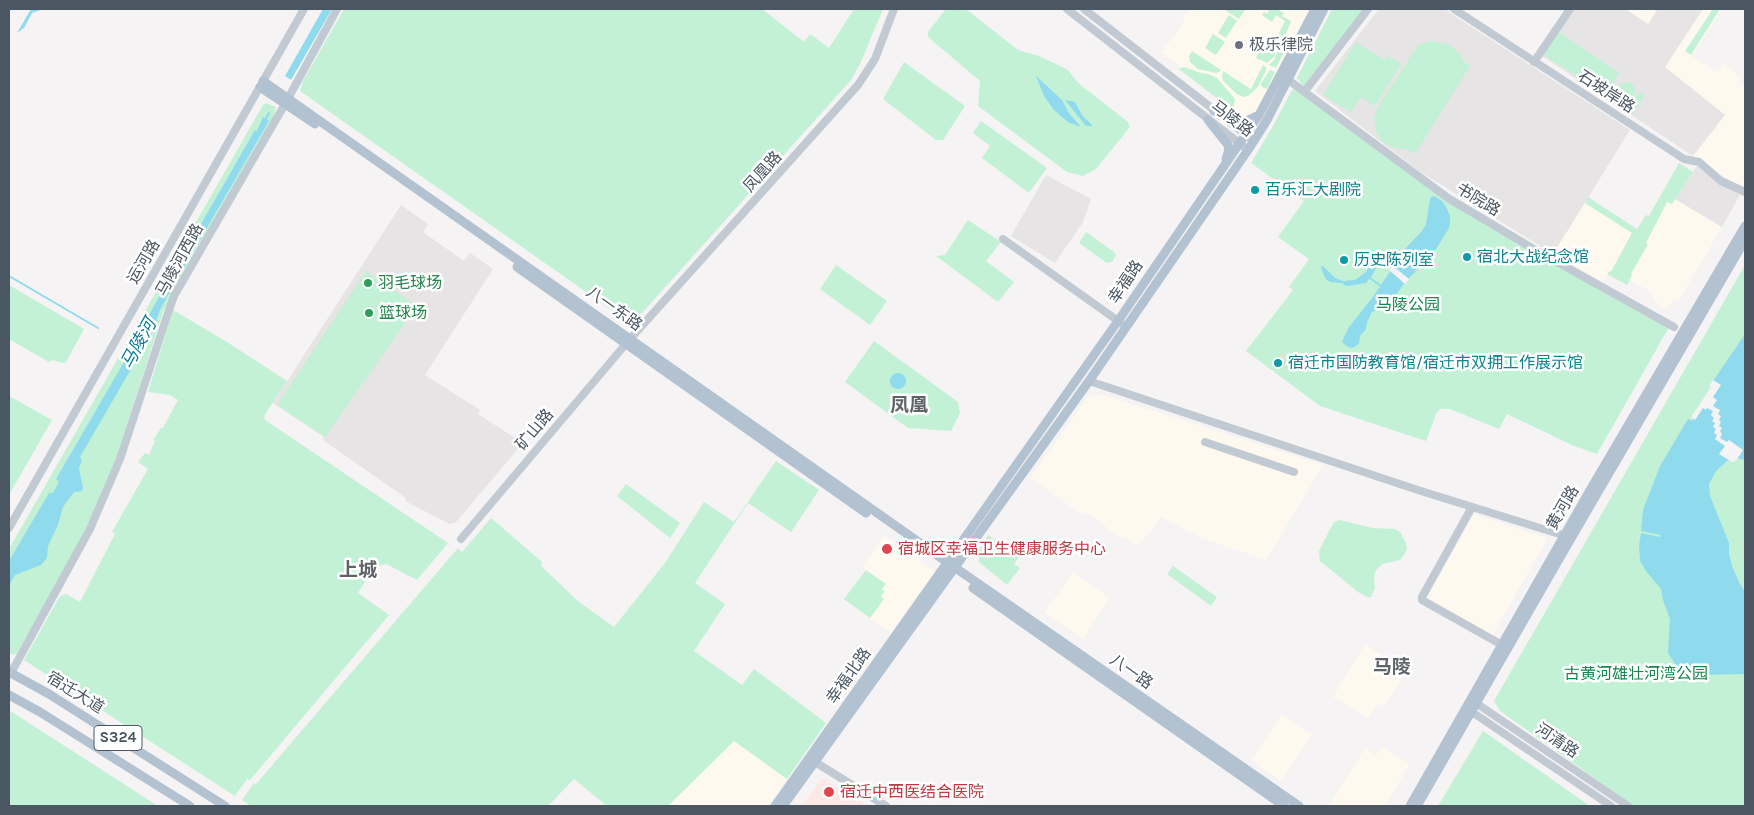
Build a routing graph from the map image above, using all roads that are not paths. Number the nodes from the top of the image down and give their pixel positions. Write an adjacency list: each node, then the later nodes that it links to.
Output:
1 (304, 9): 13 (street, 运河路)
2 (336, 9): 15 (street, 马陵河西路)
3 (894, 9): 31 (street, 凤凰路)
4 (1066, 9): 18 (street, 马陵路)
5 (1084, 9): 16 (street, 马陵路)
6 (1315, 9): 12 (main road, 幸福路)
7 (1324, 9): 12 (main road, 幸福路)
8 (1368, 9): 14 (street)
9 (1454, 9): 11 (street, 石坡岸路)
10 (1570, 9): 11 (street)
11 (1534, 62): 24 (street, 石坡岸路)
12 (1285, 77): 14 (street, 书院路); 17 (main road, 幸福路); 20 (main road, 幸福路)
13 (261, 84): 15 (main road, 八一东路); 36 (street, 运河路)
14 (1305, 91): 30 (street, 书院路)
15 (286, 101): 31 (main road, 八一东路); 41 (street, 马陵河西路)
16 (1214, 111): 17 (main road); 19 (street, 马陵路)
17 (1259, 115): 19 (main road, 幸福路)
18 (1208, 120): 21 (street, 马陵路); 23 (main road)
19 (1246, 135): 20 (street, 马陵路); 21 (main road, 幸福路)
20 (1254, 141): 22 (main road, 马陵路)
21 (1240, 144): 22 (street, 马陵路); 23 (main road, 幸福路)
22 (1248, 150): 29 (main road, 幸福路)
23 (1222, 169): 28 (main road, 幸福路)
24 (1745, 192)
25 (1745, 226): 37 (main road, 黄河路)
26 (1003, 239): 28 (street)
27 (1745, 240): 37 (main road, 黄河路)
28 (1118, 321): 29 (street); 39 (main road, 幸福路)
29 (1127, 327): 32 (main road, 幸福路)
30 (1674, 327)
31 (628, 342): 38 (street, 矿山路); 39 (main road, 八一东路)
32 (1089, 381): 35 (street); 39 (main road, 幸福路)
33 (1204, 442): 34 (street)
34 (1294, 472)
35 (1472, 507): 37 (street); 40 (street)
36 (9, 528)
37 (1568, 537): 40 (main road, 黄河路); 43 (main road, 黄河路)
38 (461, 539)
39 (949, 567): 45 (main road, 幸福北路); 48 (main road, 幸福北路); 51 (main road, 八一路); 52 (main road, 八一路)
40 (1502, 645): 43 (main road, 黄河路)
41 (10, 672): 47 (main road, 宿迁大道 / S324)
42 (9, 695): 46 (main road, S324)
43 (1474, 701): 44 (main road, 黄河路); 53 (main road, 黄河路); 56 (street, 河清路)
44 (1472, 712): 54 (main road, 黄河路); 55 (street, 河清路)
45 (814, 762): 49 (main road, 幸福北路); 50 (street)
46 (190, 806)
47 (225, 806)
48 (775, 806)
49 (783, 806)
50 (886, 806)
51 (1284, 806)
52 (1299, 806)
53 (1410, 806)
54 (1417, 806)
55 (1611, 806)
56 (1628, 806)

